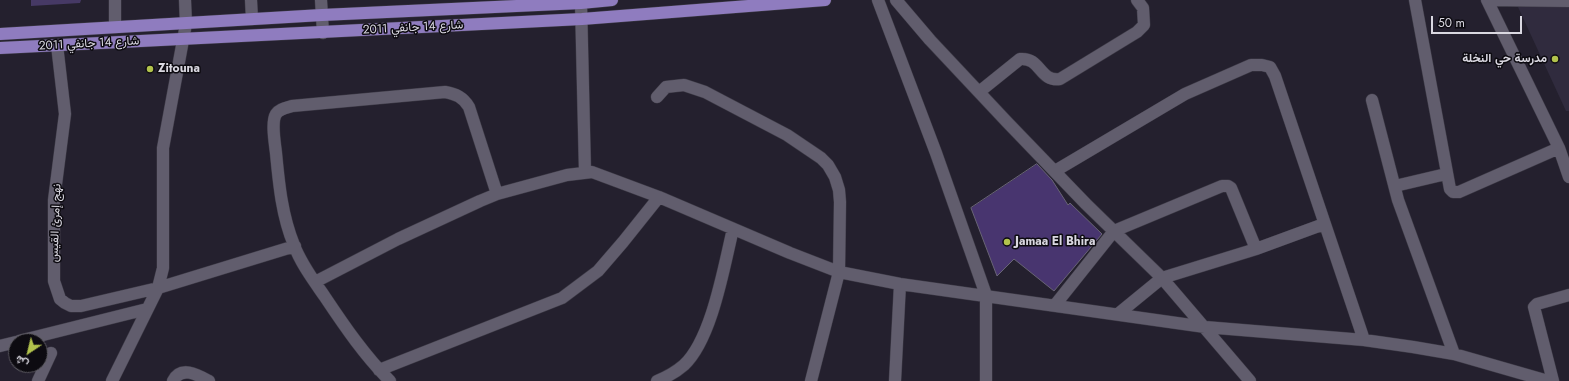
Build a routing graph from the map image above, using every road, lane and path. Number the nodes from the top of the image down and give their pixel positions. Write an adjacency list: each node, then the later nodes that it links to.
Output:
1 (115, 0): 19 (street)
2 (185, 0): 18 (street)
3 (251, 0): 16 (street)
4 (321, 0): 15 (street)
5 (612, 0): 14 (main road, شارع 14 جانفي 2011)
6 (825, 0): 17 (main road, شارع 14 جانفي 2011)
7 (878, 0): 46 (street)
8 (896, 0): 25 (street)
9 (1137, 0): 25 (street)
10 (1415, 0): 31 (street)
11 (1487, 0): 12 (street); 28 (street)
12 (1569, 1)
13 (551, 2): 14 (main road, شارع 14 جانفي 2011); 15 (main road, شارع 14 جانفي 2011)
14 (581, 3): 17 (street)
15 (322, 15): 16 (main road, شارع 14 جانفي 2011); 20 (street)
16 (252, 19): 18 (main road, شارع 14 جانفي 2011)
17 (582, 19): 20 (main road, شارع 14 جانفي 2011); 30 (street)
18 (186, 24): 19 (main road, شارع 14 جانفي 2011); 22 (street)
19 (115, 27): 21 (main road, شارع 14 جانفي 2011)
20 (323, 33): 22 (main road, شارع 14 جانفي 2011)
21 (0, 34)
22 (184, 40): 23 (main road, شارع 14 جانفي 2011); 45 (street)
23 (57, 45): 24 (main road, شارع 14 جانفي 2011); 45 (street, نهج إمرئ القيس)
24 (0, 48)
25 (979, 92): 29 (street)
26 (657, 97): 41 (street)
27 (1372, 100): 33 (street)
28 (1559, 148): 31 (street); 32 (street)
29 (1055, 171): 36 (street); 38 (street)
30 (585, 172): 34 (street); 35 (street)
31 (1446, 174): 33 (street)
32 (1569, 177)
33 (1395, 186): 55 (street)
34 (497, 194): 39 (street); 43 (street)
35 (659, 197): 37 (street); 56 (street)
36 (1324, 224): 40 (street); 53 (street)
37 (733, 229): 41 (street); 63 (street)
38 (1114, 231): 40 (street); 42 (street); 48 (street)
39 (294, 246): 43 (street); 45 (street, نهج إمرئ القيس)
40 (1256, 249): 42 (street)
41 (840, 272): 44 (street); 64 (street)
42 (1162, 278): 50 (street); 51 (street)
43 (315, 282): 56 (street)
44 (900, 284): 46 (street); 65 (street)
45 (158, 288): 49 (street)
46 (986, 295): 48 (street); 66 (street)
47 (1569, 295): 69 (street)
48 (1055, 305): 50 (street)
49 (147, 309): 52 (street); 59 (street)
50 (1118, 314): 51 (street)
51 (1205, 326): 53 (street); 67 (street)
52 (48, 334)
53 (1364, 340): 55 (street)
54 (51, 353): 58 (street)
55 (1454, 354): 57 (street)
56 (379, 370): 62 (street)
57 (1528, 379): 68 (street)
58 (38, 381)
59 (112, 381)
60 (173, 381): 61 (street)
61 (209, 381)
62 (390, 381)
63 (658, 381)
64 (811, 381)
65 (895, 381)
66 (986, 381)
67 (1250, 381)
68 (1548, 381)
69 (1554, 381)

